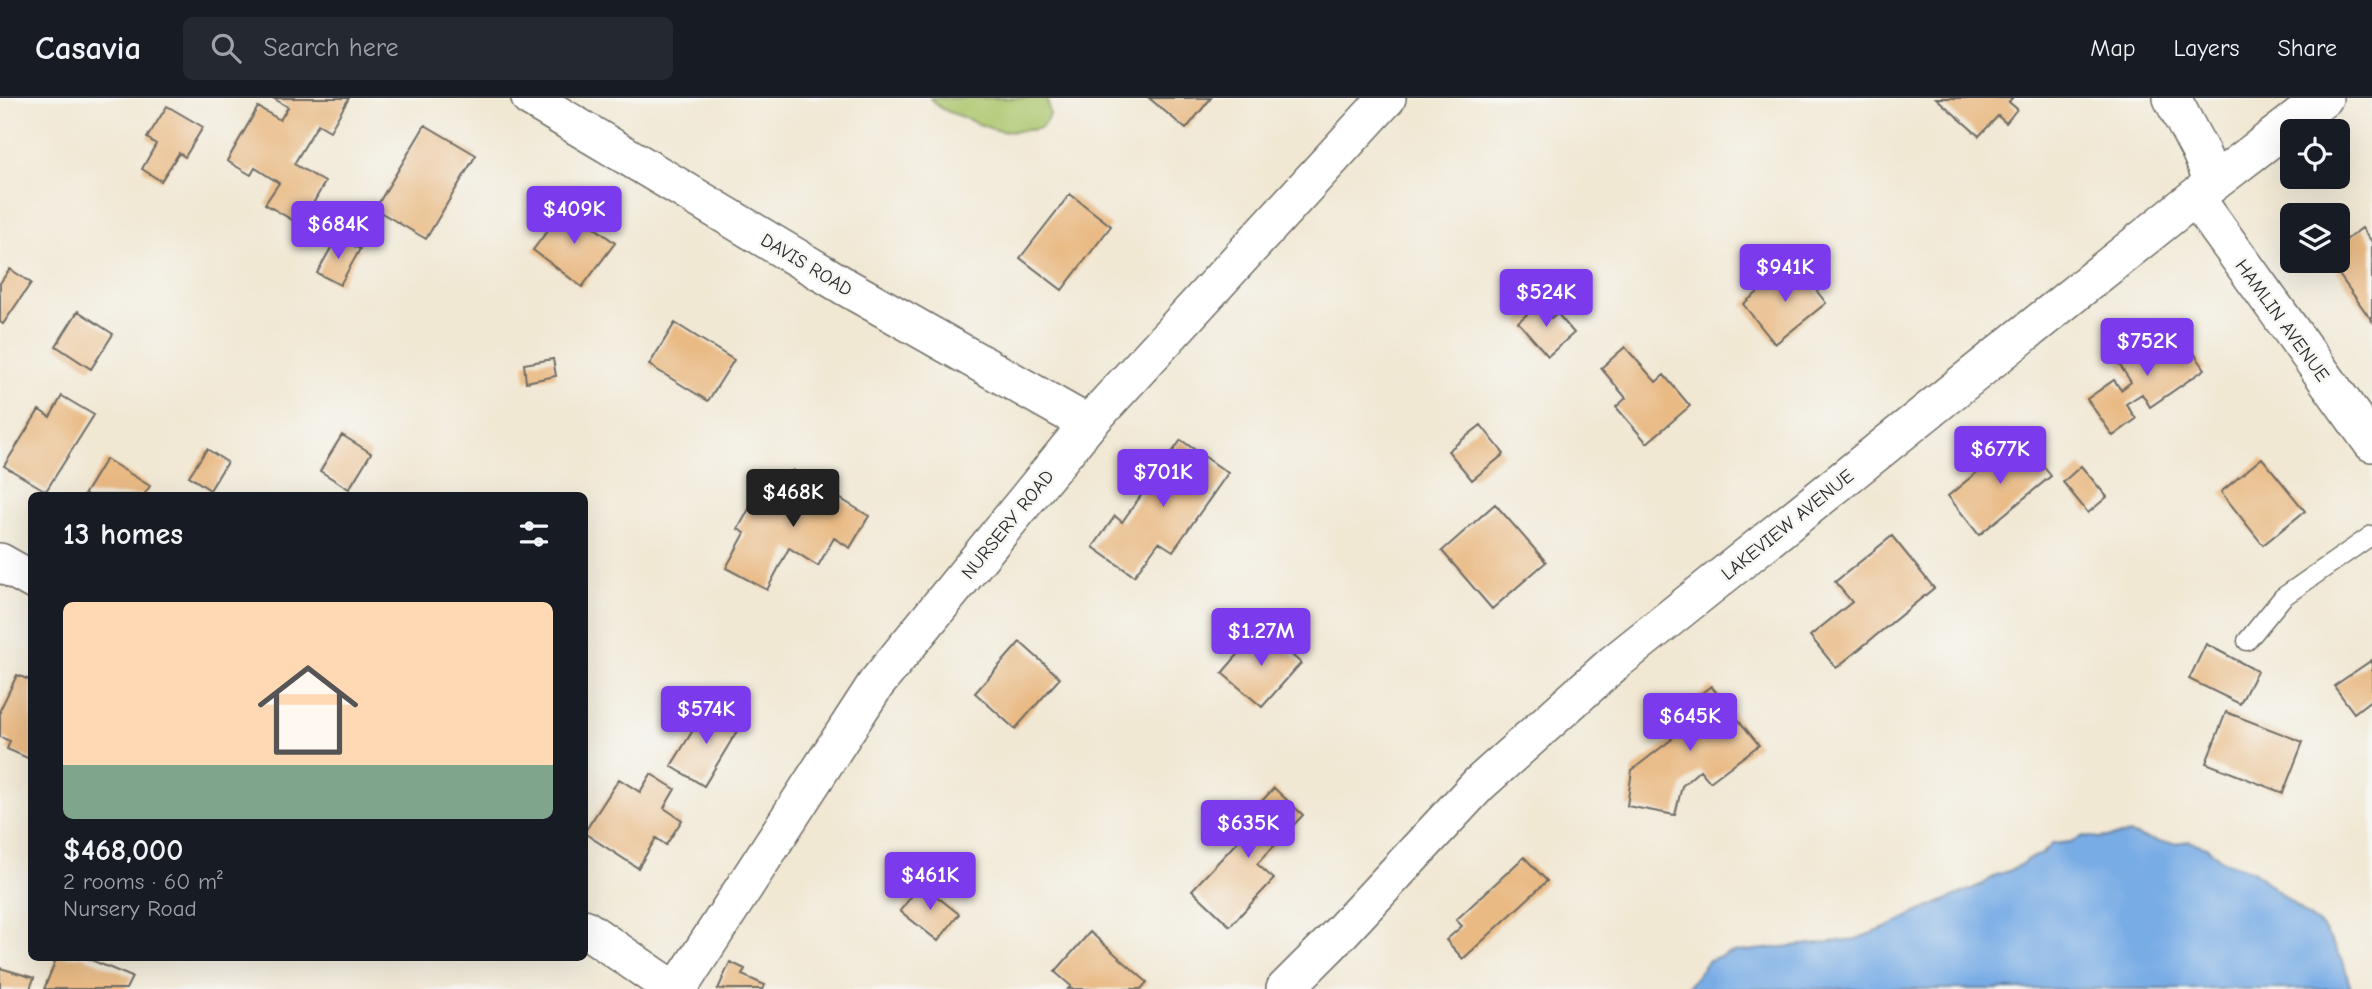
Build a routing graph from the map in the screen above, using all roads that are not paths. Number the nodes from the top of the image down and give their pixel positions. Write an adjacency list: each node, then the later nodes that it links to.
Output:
1 (530, 98): 6 (street, DAVIS ROAD)
2 (1387, 98): 6 (street, NURSERY ROAD)
3 (2172, 98): 5 (street, HAMLIN AVENUE)
4 (2324, 98): 5 (street, LAKEVIEW AVENUE)
5 (2204, 189): 7 (street, HAMLIN AVENUE); 14 (street, LAKEVIEW AVENUE)
6 (1088, 424): 13 (street, NURSERY ROAD)
7 (2372, 443)
8 (2372, 535): 11 (lane)
9 (0, 562): 10 (street)
10 (28, 578)
11 (2247, 641)
12 (588, 931): 13 (street)
13 (675, 989)
14 (1284, 989)

